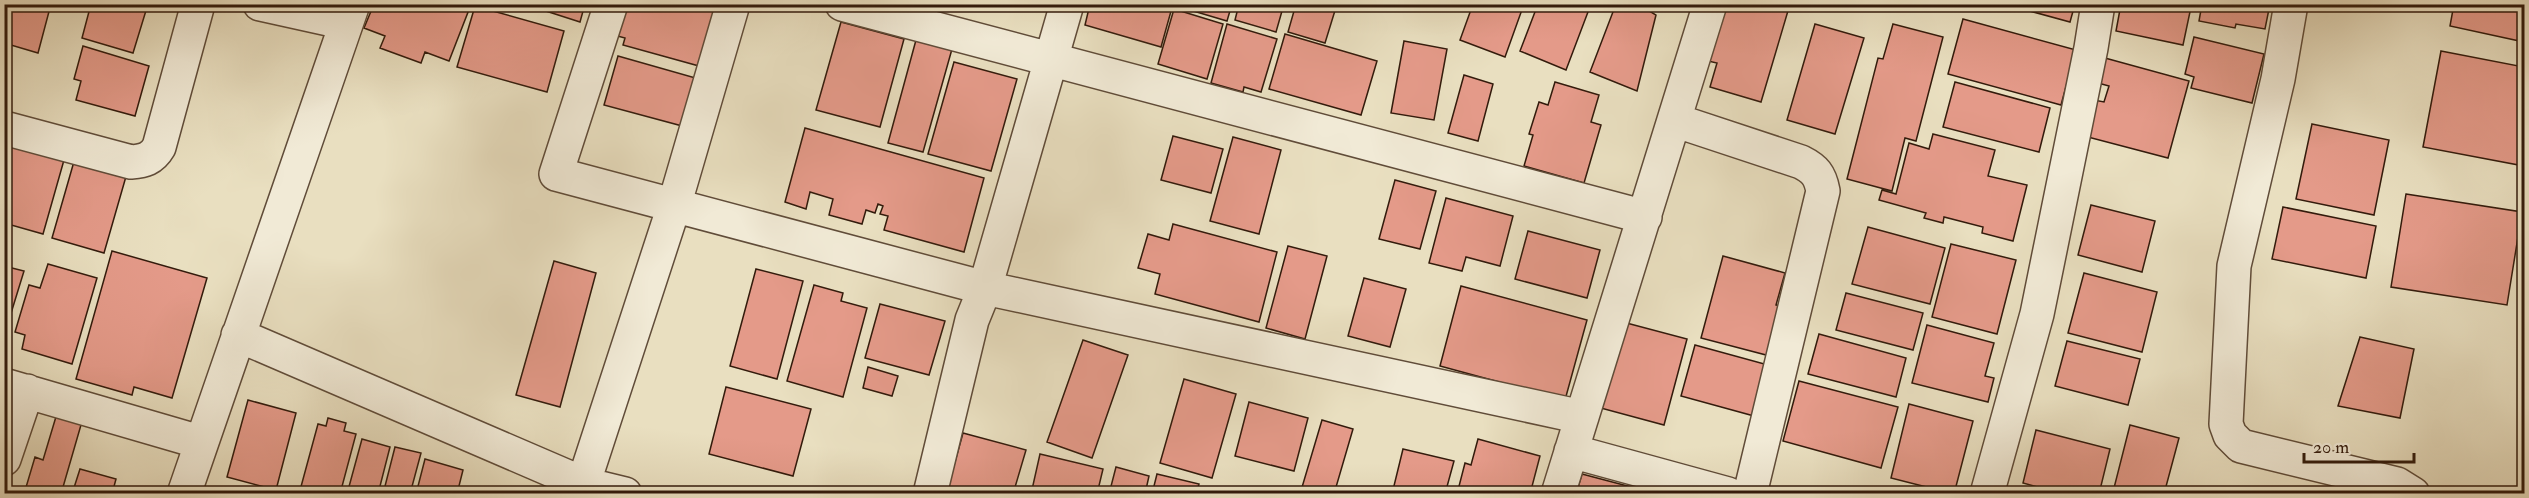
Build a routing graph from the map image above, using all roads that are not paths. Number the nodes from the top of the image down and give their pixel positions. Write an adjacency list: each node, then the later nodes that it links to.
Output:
1 (198, 4): 13 (street)
2 (260, 4): 10 (street)
3 (611, 4): 14 (street)
4 (733, 4): 14 (street)
5 (842, 4): 11 (street)
6 (1067, 4): 11 (street)
7 (1710, 4): 12 (street)
8 (2098, 4): 30 (street)
9 (2291, 4): 31 (street)
10 (350, 14): 17 (street)
11 (1051, 60): 15 (street); 16 (street)
12 (1674, 120): 15 (street); 29 (street)
13 (4, 128)
14 (674, 206): 16 (street); 23 (street)
15 (1645, 218): 19 (street)
16 (985, 288): 19 (street); 26 (street)
17 (237, 335): 20 (street); 23 (street)
18 (16, 388): 20 (street); 22 (street)
19 (1582, 417): 21 (street)
20 (200, 442): 24 (street)
21 (1571, 452): 27 (street); 28 (street)
22 (4, 459)
23 (582, 489): 25 (street)
24 (184, 494)
25 (625, 494)
26 (930, 494)
27 (1558, 494)
28 (1728, 494)
29 (1750, 494)
30 (1987, 494)
31 (2414, 494)

